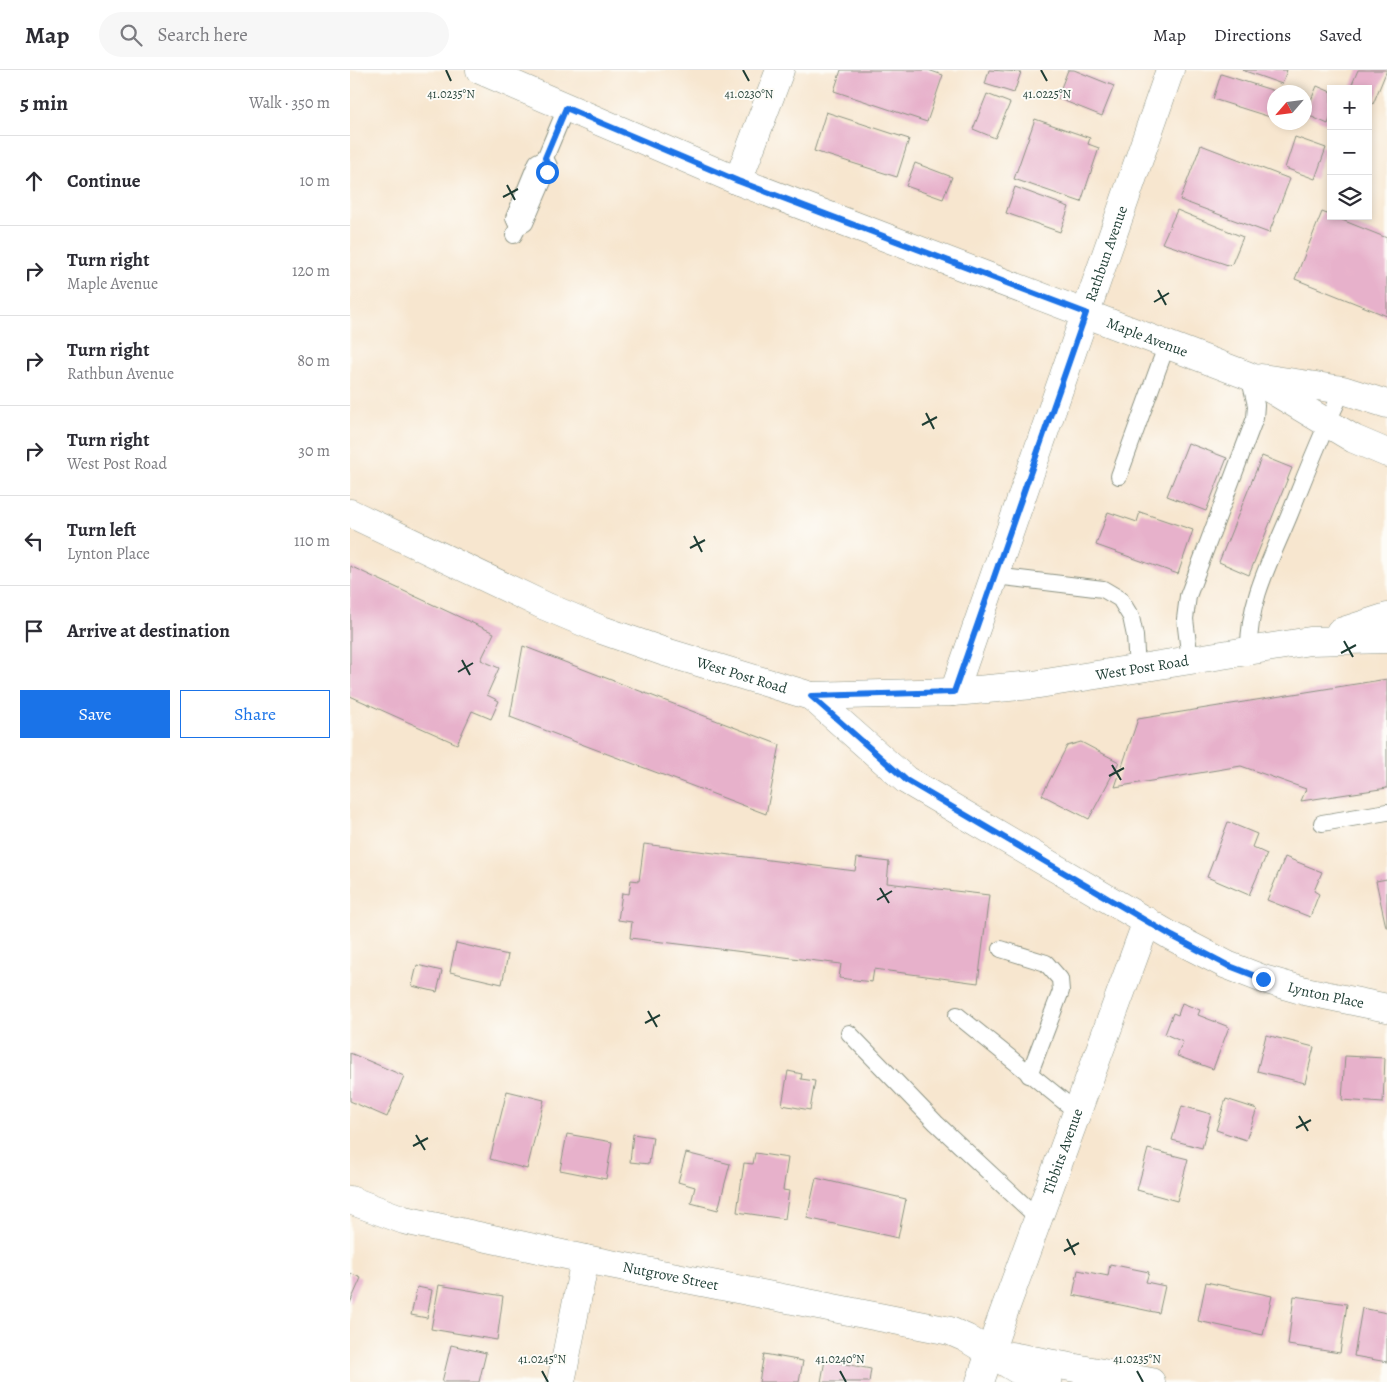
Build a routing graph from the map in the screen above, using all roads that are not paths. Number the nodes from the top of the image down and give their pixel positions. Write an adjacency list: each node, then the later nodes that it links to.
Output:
1 (480, 70): 4 (street, Maple Avenue)
2 (780, 70): 5 (street)
3 (1170, 70): 7 (street, Rathbun Avenue)
4 (566, 108): 5 (street, Maple Avenue); 6 (lane)
5 (738, 181): 7 (street, Maple Avenue)
6 (516, 231)
7 (1086, 313): 8 (street, Maple Avenue); 16 (street, Rathbun Avenue)
8 (1167, 344): 9 (street, Maple Avenue); 14 (lane)
9 (1249, 376): 10 (street); 12 (street, Maple Avenue); 21 (lane)
10 (1343, 390): 11 (street); 12 (lane)
11 (1387, 404)
12 (1326, 423): 13 (street, Maple Avenue); 20 (lane)
13 (1387, 453)
14 (1119, 476)
15 (350, 513): 24 (street, West Post Road)
16 (995, 576): 22 (lane); 23 (street, Rathbun Avenue)
17 (1387, 617): 19 (street, West Post Road)
18 (1387, 639): 19 (street, West Post Road)
19 (1310, 641): 20 (street, West Post Road)
20 (1250, 651): 21 (street, West Post Road)
21 (1190, 660): 22 (street, West Post Road)
22 (1137, 668): 23 (street, West Post Road)
23 (954, 692): 24 (street, West Post Road)
24 (811, 696): 27 (street, Lynton Place)
25 (1387, 812): 26 (lane)
26 (1322, 823)
27 (1147, 921): 29 (street, Lynton Place); 33 (street, Tibbits Avenue)
28 (1001, 949): 32 (lane)
29 (1387, 1008)
30 (957, 1015): 32 (lane)
31 (849, 1033): 35 (lane)
32 (1029, 1075): 33 (lane)
33 (1077, 1112): 35 (street, Tibbits Avenue)
34 (350, 1200): 36 (street, Nutgrove Street)
35 (1039, 1219): 37 (street, Tibbits Avenue)
36 (585, 1259): 37 (street, Nutgrove Street); 38 (street)
37 (990, 1353): 39 (street, Tibbits Avenue); 40 (street, Nutgrove Street); 41 (street)
38 (561, 1382)
39 (980, 1382)
40 (1048, 1382)
41 (1151, 1382)

